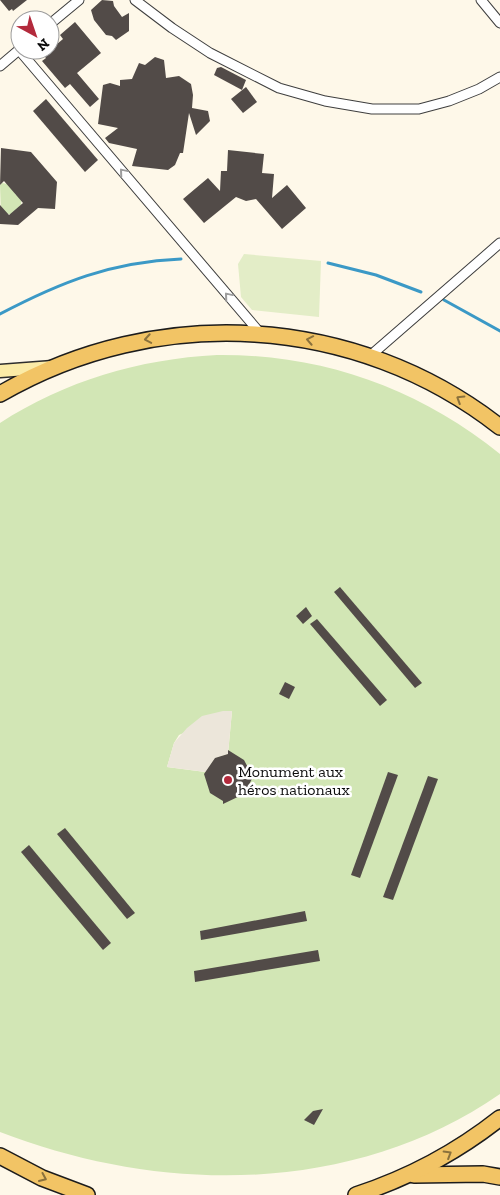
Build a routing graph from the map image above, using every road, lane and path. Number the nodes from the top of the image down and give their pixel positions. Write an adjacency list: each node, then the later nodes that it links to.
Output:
1 (79, 0): 4 (street)
2 (135, 0): 9 (street)
3 (480, 0): 5 (street)
4 (60, 16)
5 (500, 23)
6 (10, 58): 8 (street)
7 (28, 60): 11 (street, one-way to 7)
8 (0, 66)
9 (500, 77)
10 (500, 243): 12 (street)
11 (260, 333): 12 (main road, one-way to 11); 13 (main road, one-way to 13)
12 (370, 356): 16 (main road, one-way to 12)
13 (56, 366): 14 (main road); 15 (main road)
14 (0, 371)
15 (0, 394)
16 (500, 427)
17 (500, 1118): 19 (main road, one-way to 17)
18 (0, 1156): 21 (main road, one-way to 21)
19 (407, 1175): 20 (main road); 22 (main road)
20 (500, 1177)
21 (86, 1195)
22 (356, 1195)

